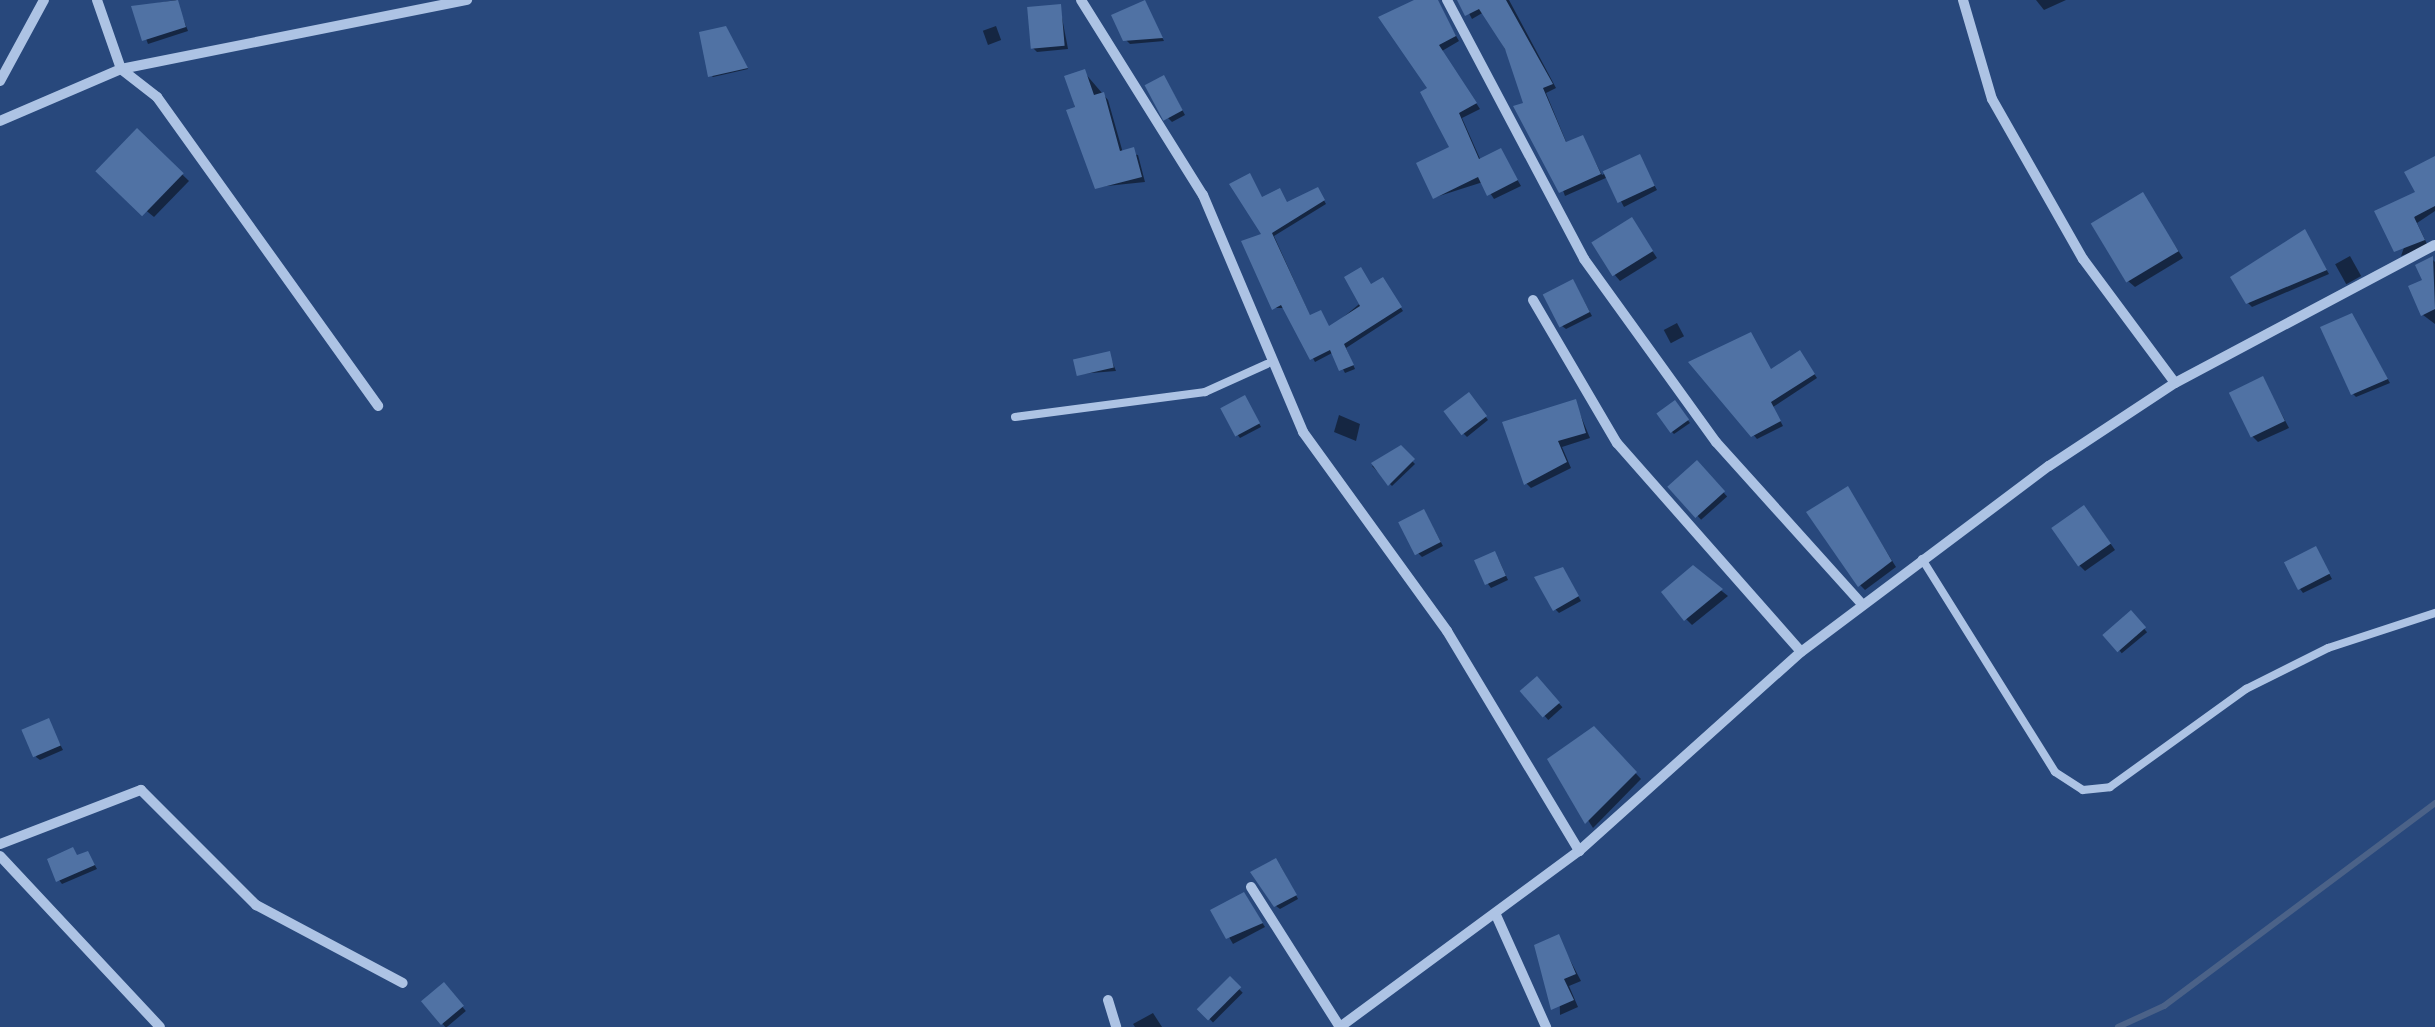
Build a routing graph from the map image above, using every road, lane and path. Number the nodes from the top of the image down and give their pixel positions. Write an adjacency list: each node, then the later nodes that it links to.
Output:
1 (44, 0): 8 (street)
2 (97, 0): 7 (street)
3 (466, 0): 7 (street)
4 (1081, 0): 12 (street)
5 (1447, 0): 17 (street)
6 (1963, 0): 13 (street)
7 (121, 70): 9 (street); 14 (street)
8 (0, 81)
9 (0, 121)
10 (2435, 245): 13 (street)
11 (1533, 300): 19 (street)
12 (1267, 364): 15 (lane); 21 (street)
13 (2175, 384): 16 (street)
14 (378, 406)
15 (1015, 417)
16 (1922, 559): 17 (street); 18 (lane)
17 (1862, 604): 19 (street)
18 (2435, 613)
19 (1801, 652): 21 (street)
20 (0, 844): 25 (street)
21 (1579, 852): 24 (street)
22 (0, 856): 27 (street)
23 (1251, 886): 29 (street)
24 (1496, 915): 29 (street); 30 (street)
25 (403, 984)
26 (1108, 1000): 28 (street)
27 (160, 1027)
28 (1116, 1027)
29 (1340, 1027)
30 (1546, 1027)

